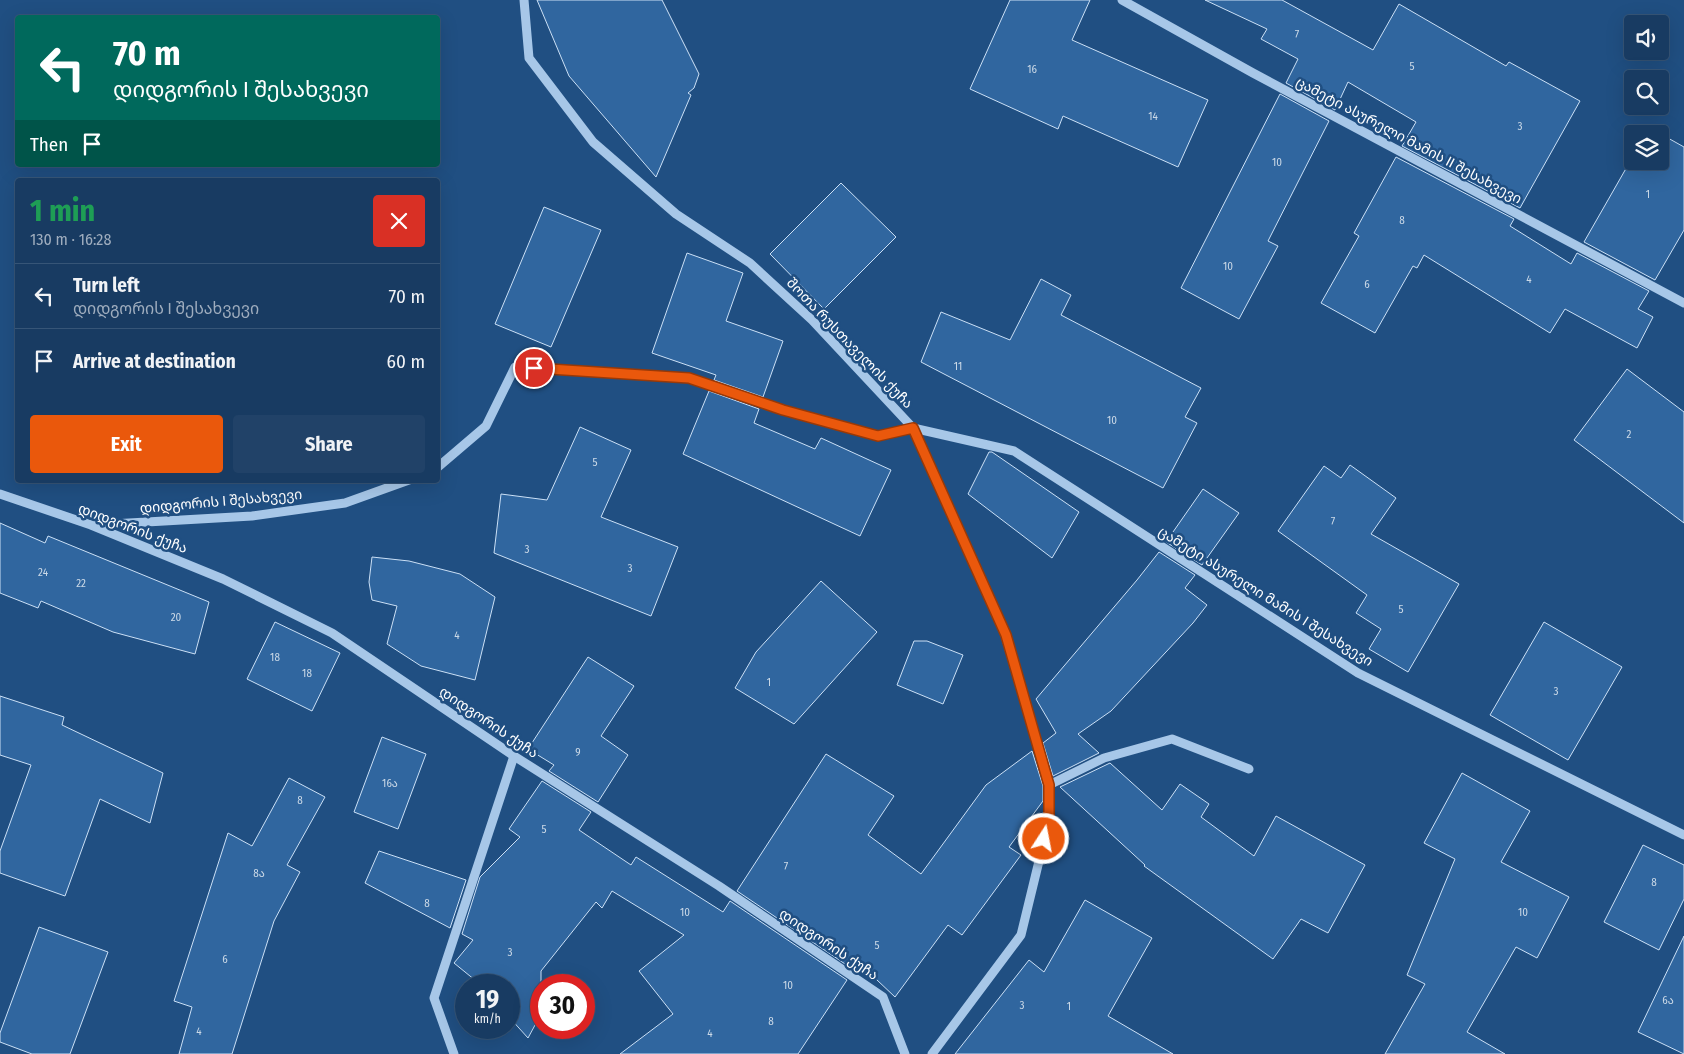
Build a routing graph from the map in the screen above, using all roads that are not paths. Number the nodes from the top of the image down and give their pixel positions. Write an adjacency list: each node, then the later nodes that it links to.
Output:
1 (524, 0): 4 (street, შოთა რუსთაველის ქუჩა)
2 (1122, 0): 3 (street, ცამეტი ასურელი მამის II შესახვევი)
3 (1684, 303)
4 (913, 428): 5 (street); 11 (street, შოთა რუსთაველის ქუჩა); 12 (street, ცამეტი ასურელი მამის I შესახვევი)
5 (440, 464)
6 (401, 483): 8 (street, დიდგორის I შესახვევი)
7 (0, 494): 8 (street, დიდგორის ქუჩა)
8 (91, 525): 9 (street, დიდგორის ქუჩა)
9 (514, 756): 13 (street); 14 (street, დიდგორის ქუჩა)
10 (1249, 769): 11 (street)
11 (1049, 785): 15 (street, შოთა რუსთაველის ქუჩა)
12 (1684, 836)
13 (454, 1054)
14 (906, 1054)
15 (932, 1054)

